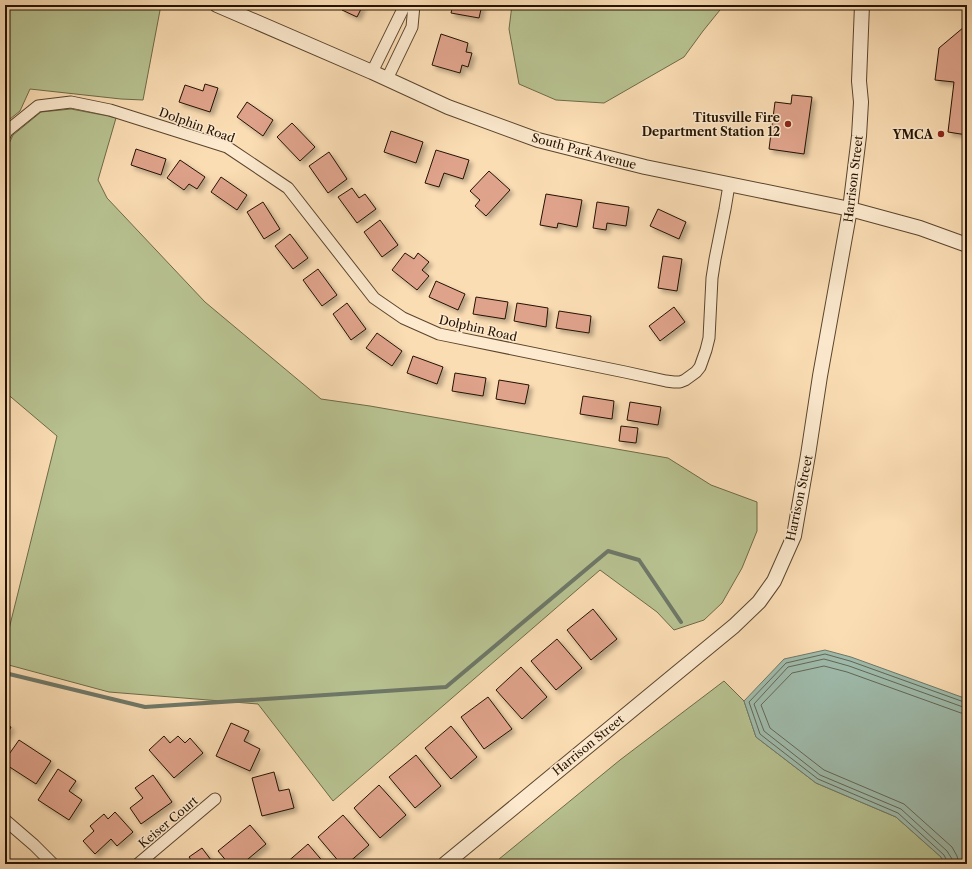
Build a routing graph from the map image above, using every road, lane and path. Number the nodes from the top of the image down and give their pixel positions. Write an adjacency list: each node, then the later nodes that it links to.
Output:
1 (217, 5): 5 (street, South Park Avenue)
2 (405, 5): 5 (street)
3 (414, 5): 6 (street)
4 (862, 5): 9 (street, Harrison Street)
5 (372, 72): 6 (street, South Park Avenue)
6 (387, 79): 8 (street, South Park Avenue)
7 (5, 135): 8 (street, Dolphin Road)
8 (729, 185): 9 (street, South Park Avenue)
9 (850, 209): 10 (street, South Park Avenue); 15 (street, Harrison Street)
10 (967, 245)
11 (215, 799): 14 (street, Keiser Court)
12 (5, 820): 13 (street)
13 (53, 864)
14 (138, 864)
15 (445, 864)

